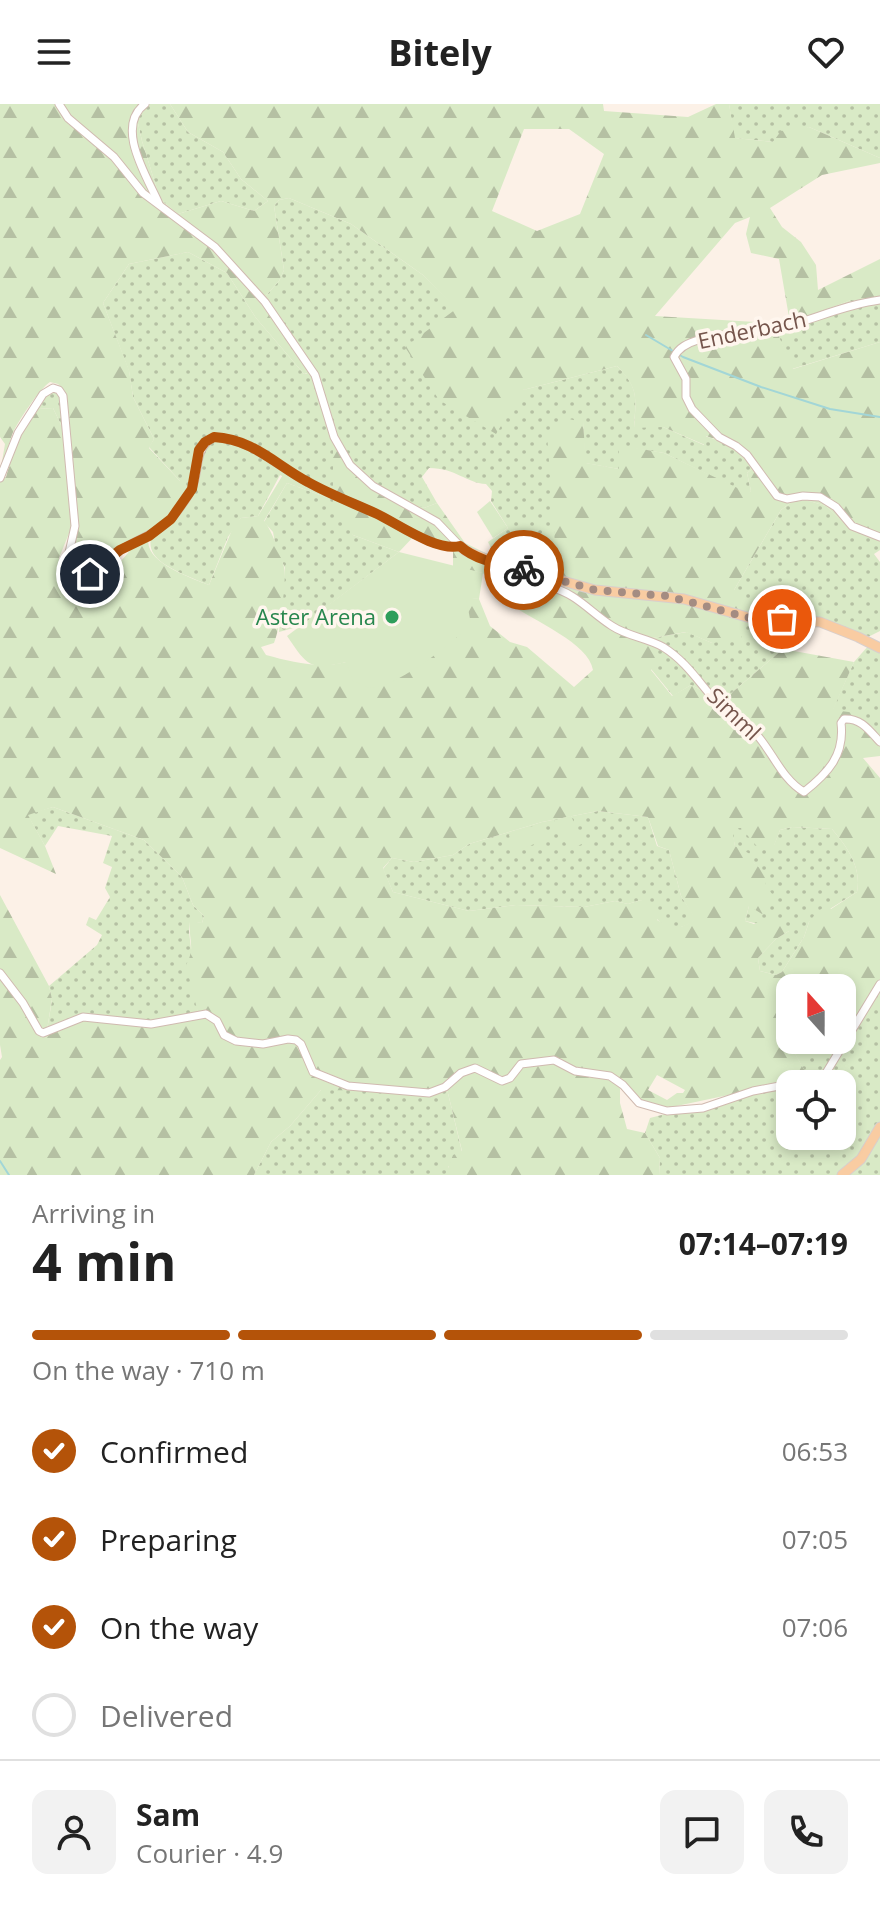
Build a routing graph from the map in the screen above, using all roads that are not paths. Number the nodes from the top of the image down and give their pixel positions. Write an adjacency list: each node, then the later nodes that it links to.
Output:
1 (59, 104): 3 (street)
2 (145, 104): 3 (street)
3 (161, 209): 7 (street)
4 (880, 300): 6 (street, Enderbach)
5 (0, 478): 7 (street)
6 (880, 537)
7 (460, 546): 8 (main road)
8 (546, 576): 9 (main road); 10 (street, Simml)
9 (880, 648)
10 (880, 742)
11 (0, 973): 14 (street)
12 (880, 984): 13 (street)
13 (828, 1070)
14 (776, 1087)
15 (879, 1130): 16 (main road)
16 (842, 1175)

